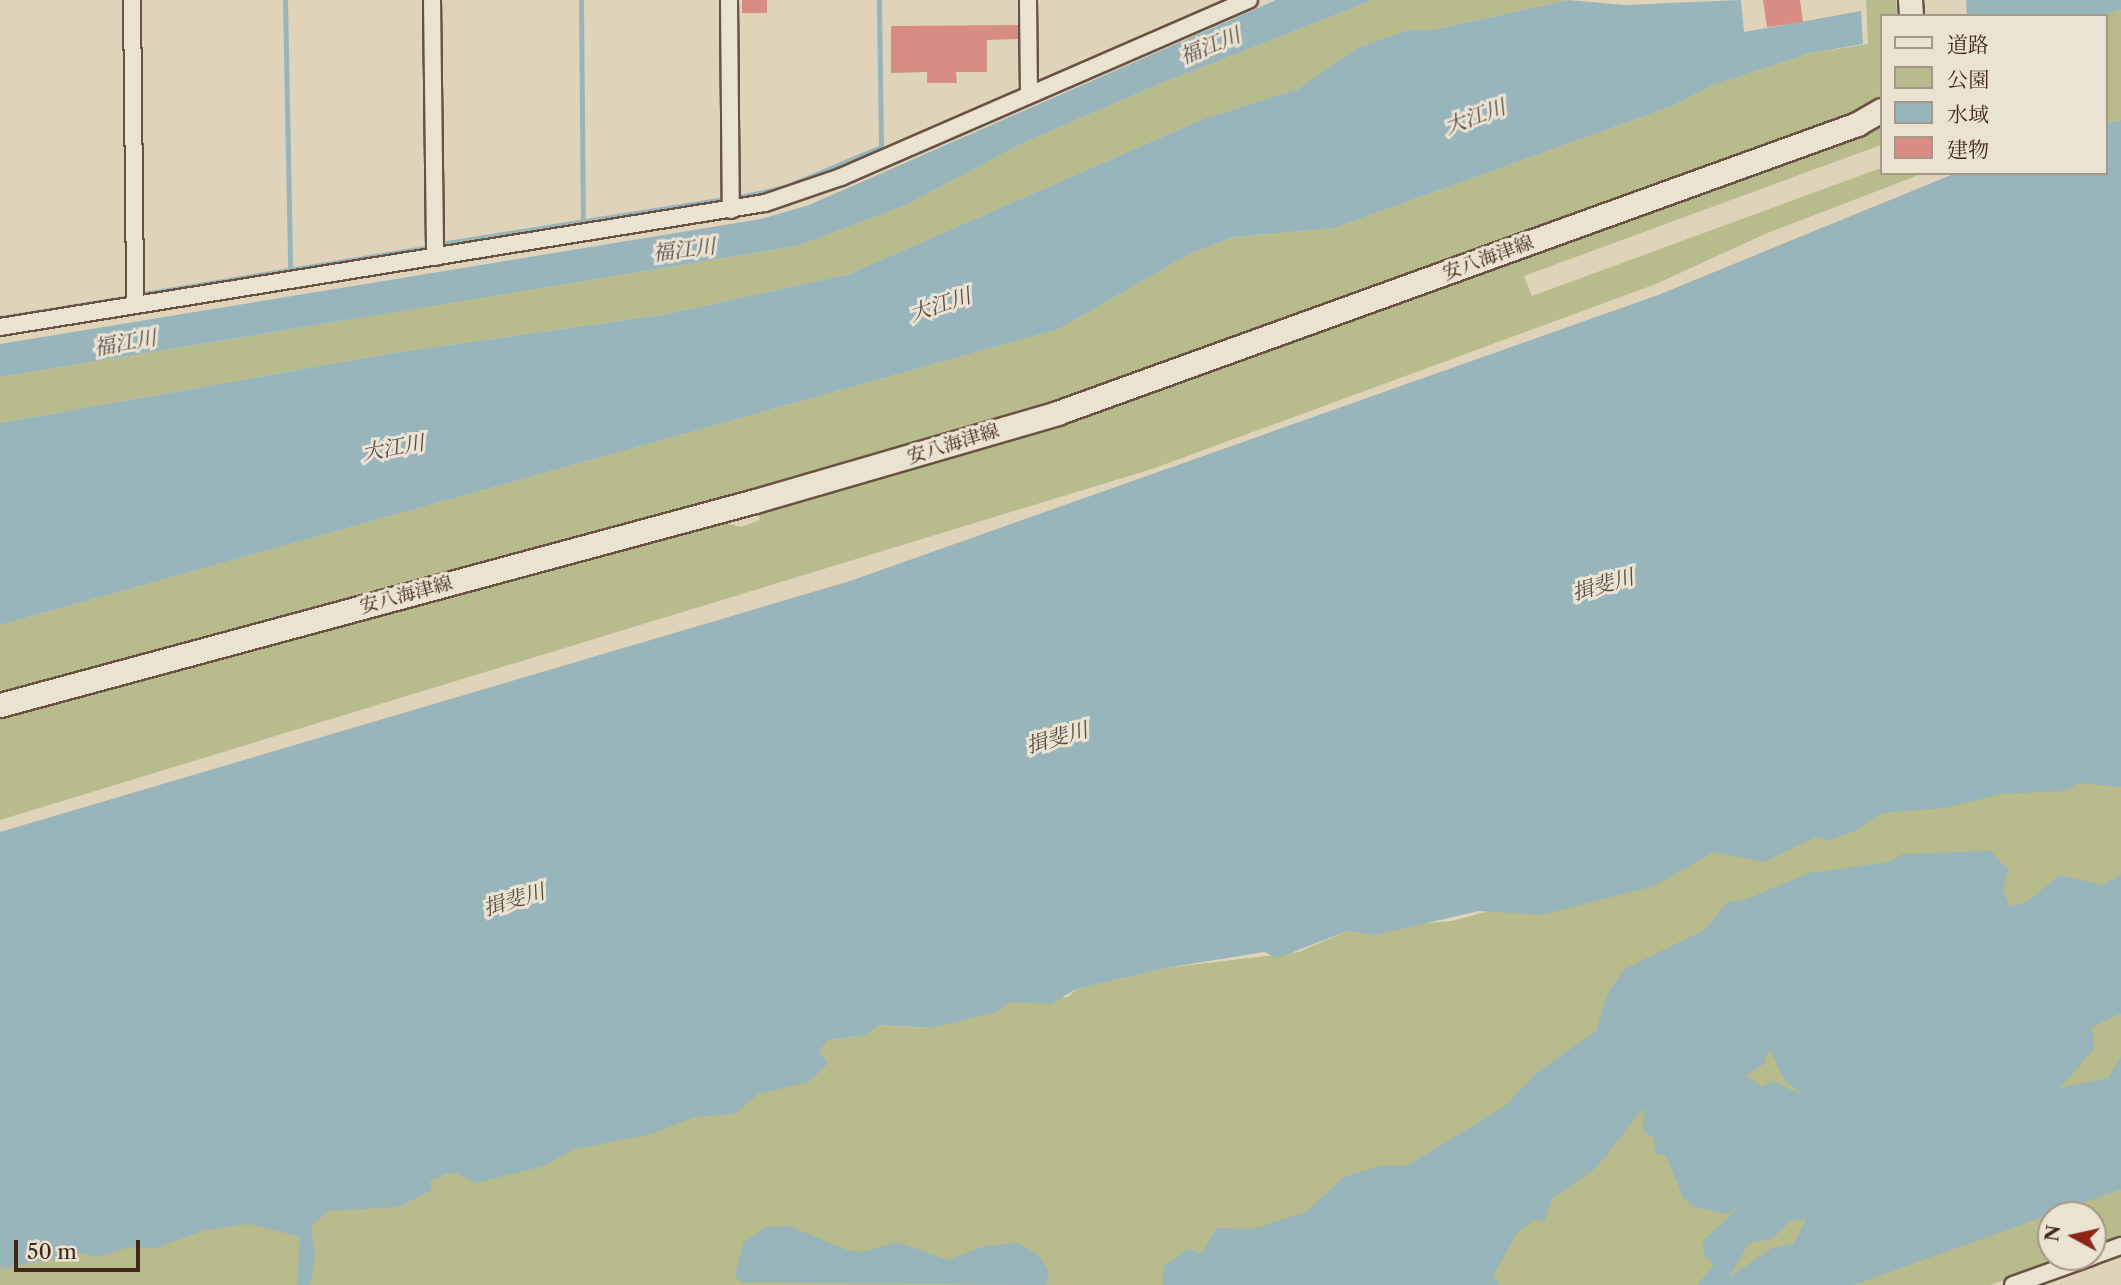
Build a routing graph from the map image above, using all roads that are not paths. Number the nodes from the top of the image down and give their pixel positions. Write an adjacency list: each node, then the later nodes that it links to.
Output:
1 (132, 0): 10 (street)
2 (432, 0): 9 (street)
3 (729, 0): 8 (street)
4 (1028, 0): 6 (street)
5 (1249, 0): 6 (street)
6 (1029, 93): 8 (street)
7 (1880, 111): 12 (main road, 安八海津線)
8 (731, 210): 9 (street)
9 (435, 257): 10 (street)
10 (135, 305): 11 (street)
11 (0, 327)
12 (0, 705)
13 (2052, 1271): 14 (street)
14 (2013, 1285)

